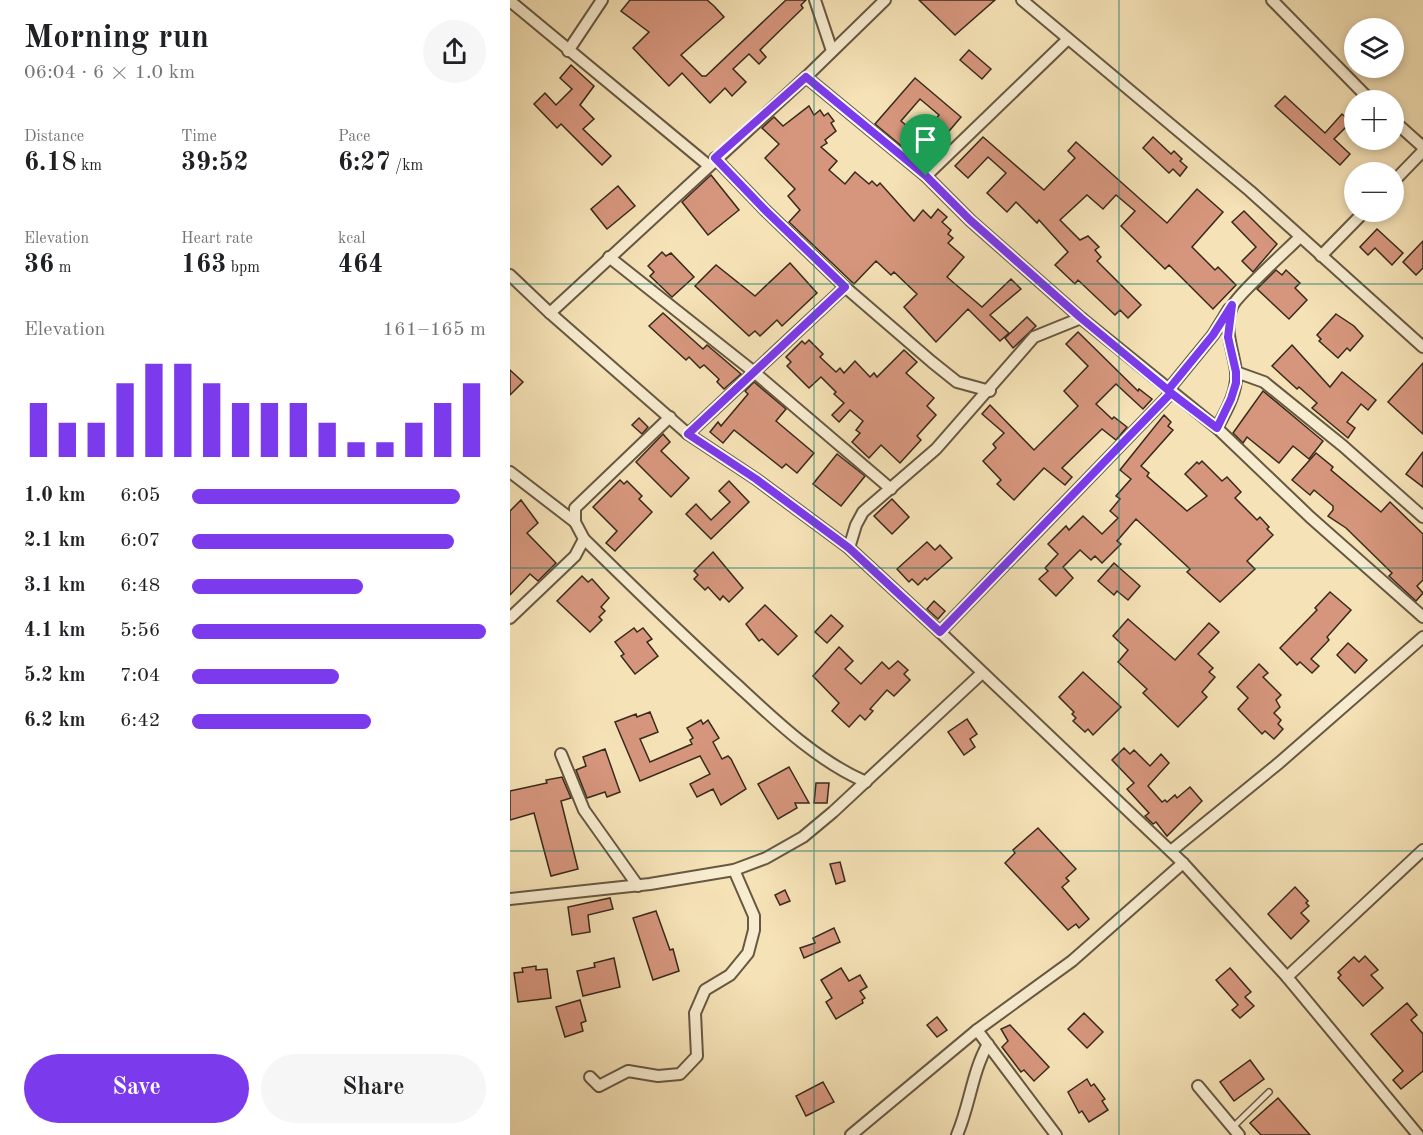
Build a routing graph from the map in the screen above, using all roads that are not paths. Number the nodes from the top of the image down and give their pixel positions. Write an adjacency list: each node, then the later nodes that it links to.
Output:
1 (602, 0): 8 (street)
2 (815, 0): 9 (street)
3 (885, 0): 9 (street)
4 (1022, 0): 7 (street)
5 (1272, 0): 11 (street)
6 (512, 5): 8 (street)
7 (1068, 39): 16 (street); 18 (street)
8 (568, 51): 14 (street)
9 (832, 51): 10 (street)
10 (806, 77): 14 (street); 16 (street)
11 (1360, 90)
12 (1404, 131): 13 (street)
13 (1423, 149): 15 (street)
14 (711, 161): 20 (street); 22 (street)
15 (1404, 170)
16 (926, 176): 25 (street)
17 (1354, 222): 19 (street)
18 (1300, 237): 19 (street); 23 (street)
19 (1321, 256): 26 (street)
20 (609, 257): 24 (street); 27 (street)
21 (510, 274): 24 (street)
22 (845, 287): 27 (street); 29 (street)
23 (1232, 305): 28 (street); 30 (street)
24 (550, 313): 31 (street)
25 (1081, 318): 29 (street); 30 (street)
26 (1423, 347)
27 (754, 372): 33 (street); 35 (street)
28 (1236, 372): 32 (street); 36 (street)
29 (990, 391): 35 (street)
30 (1169, 392): 32 (street); 42 (street)
31 (670, 417): 33 (street); 37 (street)
32 (1217, 428): 40 (street)
33 (688, 434): 39 (street)
34 (510, 472): 37 (street)
35 (891, 489): 39 (street)
36 (1423, 517)
37 (575, 522): 38 (street)
38 (584, 539): 41 (street); 46 (street)
39 (849, 548): 42 (street)
40 (1423, 617)
41 (510, 618)
42 (940, 632): 44 (street)
43 (1423, 637): 48 (street)
44 (982, 673): 46 (street); 48 (street)
45 (561, 754): 51 (street)
46 (866, 782): 50 (street)
47 (1423, 850): 53 (street)
48 (1171, 851): 49 (street)
49 (1183, 863): 53 (street); 54 (street)
50 (735, 870): 51 (street); 56 (street)
51 (638, 886): 52 (street)
52 (510, 899)
53 (1287, 977): 63 (street)
54 (977, 1030): 55 (street); 60 (street)
55 (988, 1044): 61 (street); 62 (street)
56 (590, 1077)
57 (1198, 1086): 59 (street)
58 (1269, 1092): 59 (lane)
59 (1236, 1131)
60 (851, 1135)
61 (957, 1135)
62 (1056, 1135)
63 (1418, 1135)

